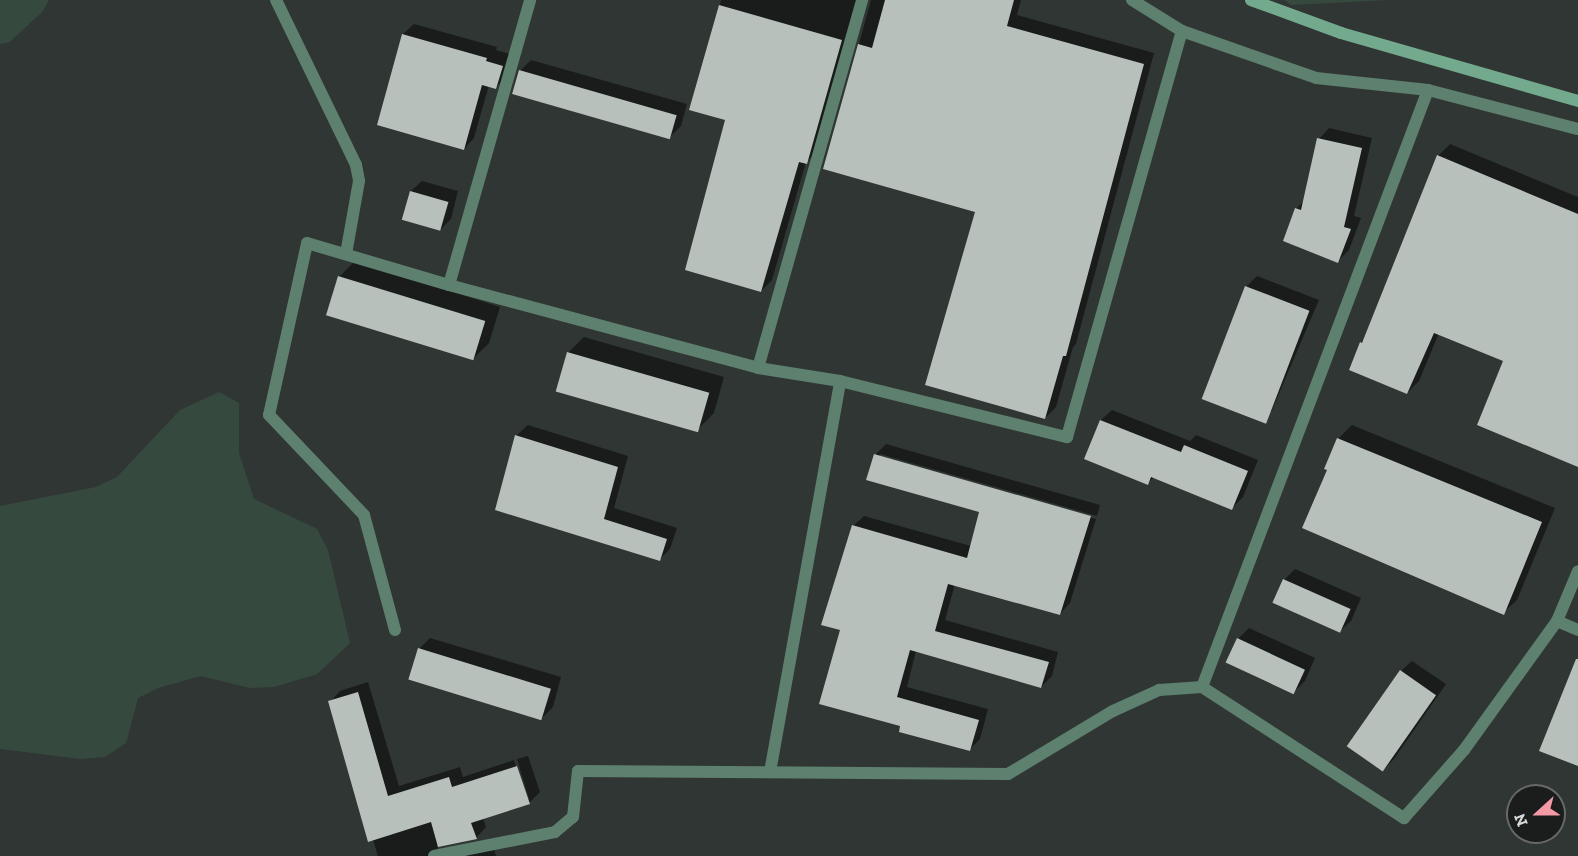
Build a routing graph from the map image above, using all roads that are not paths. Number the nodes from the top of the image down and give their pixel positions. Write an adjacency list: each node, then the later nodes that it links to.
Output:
1 (276, 0): 10 (street)
2 (530, 0): 11 (street)
3 (862, 0): 12 (street)
4 (1132, 0): 6 (street)
5 (1251, 0): 8 (street)
6 (1182, 31): 7 (street); 13 (street)
7 (1428, 90): 9 (street); 18 (street)
8 (1578, 101)
9 (1578, 129)
10 (346, 254): 11 (street); 16 (street)
11 (448, 285): 12 (street)
12 (759, 368): 13 (street)
13 (840, 381): 19 (street)
14 (1578, 571): 15 (street)
15 (1557, 621): 17 (street); 18 (street)
16 (395, 630)
17 (1578, 630)
18 (1202, 687): 19 (street)
19 (770, 772): 20 (street)
20 (434, 856)

